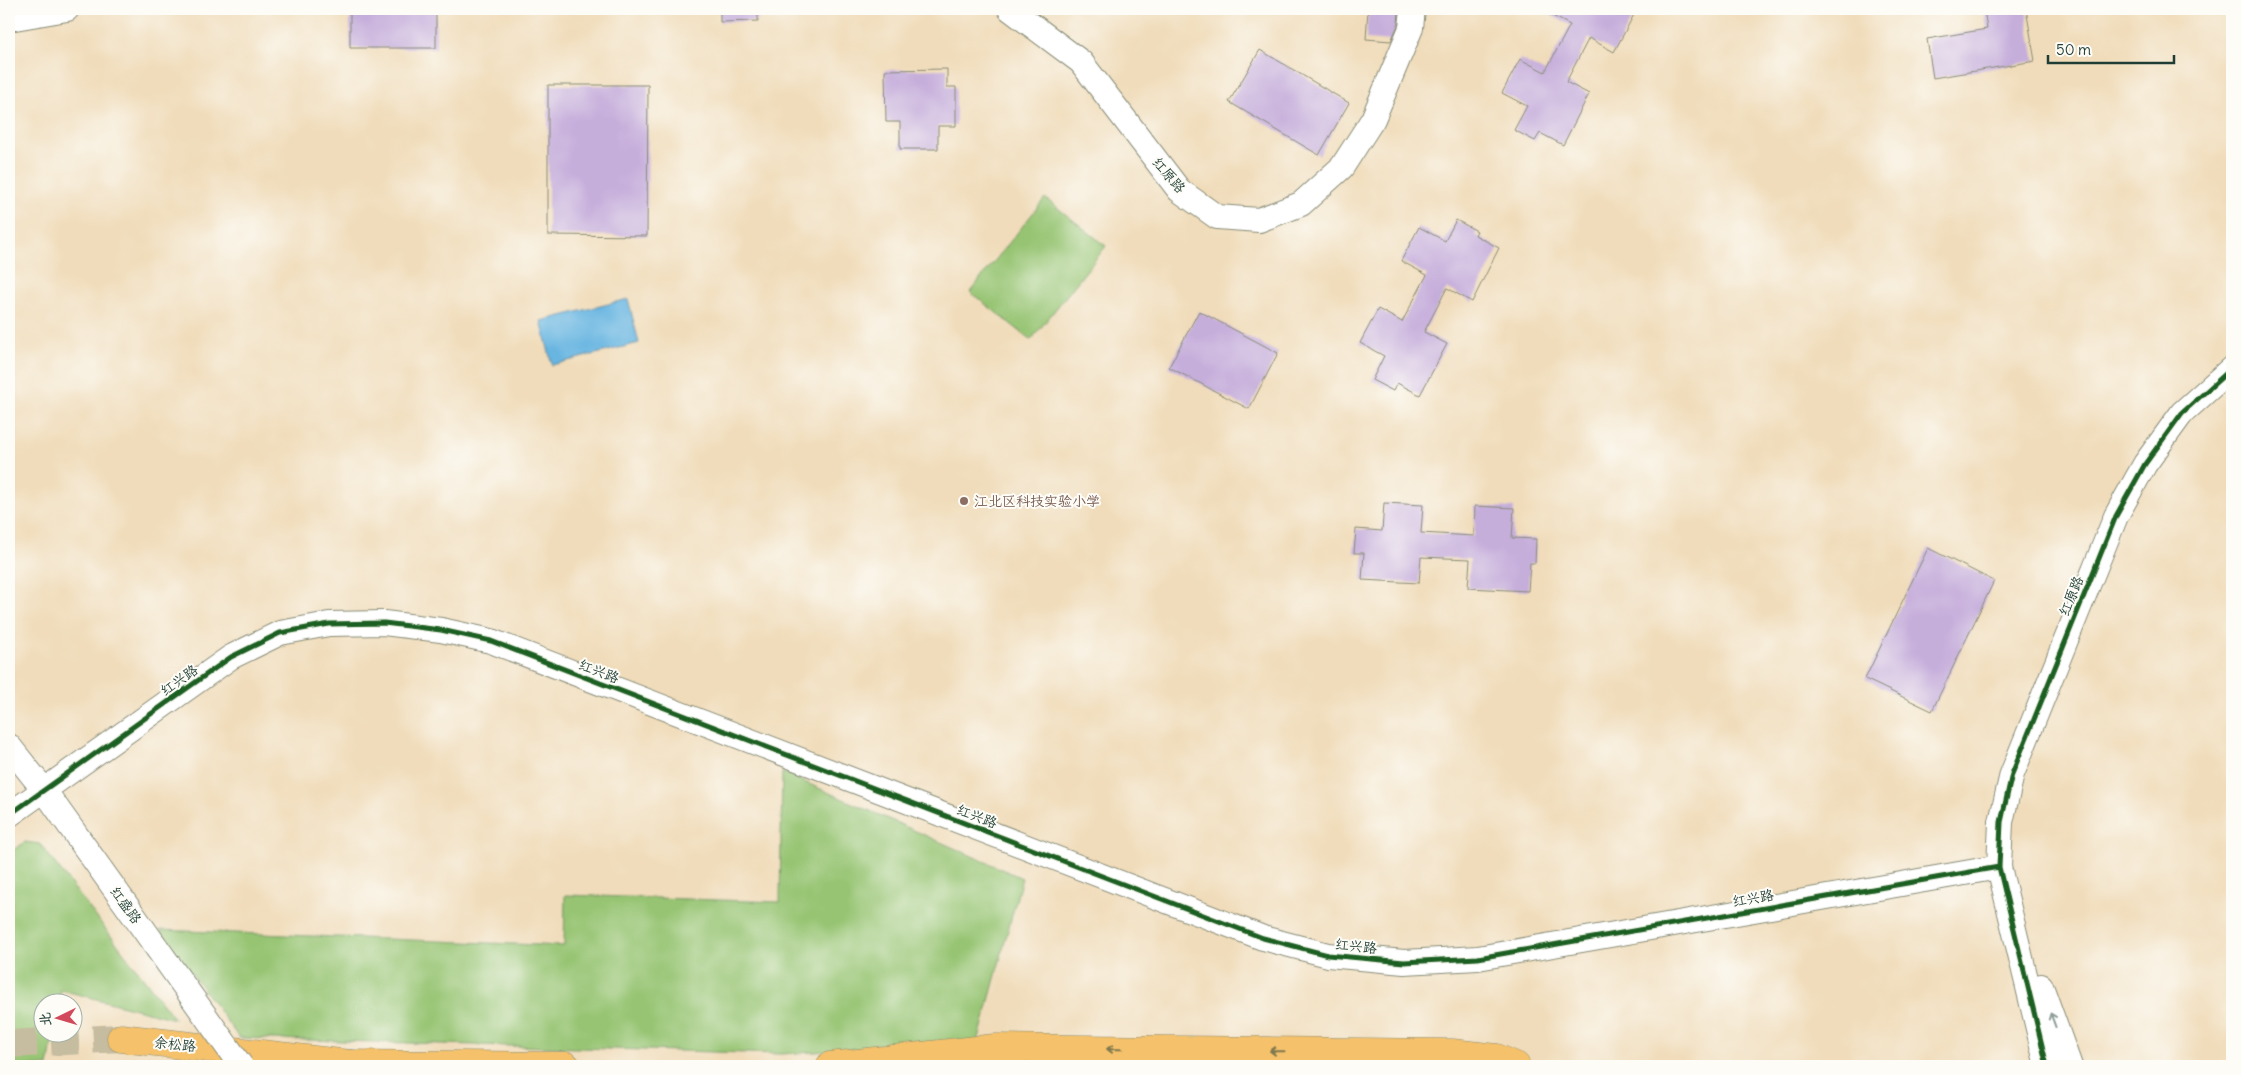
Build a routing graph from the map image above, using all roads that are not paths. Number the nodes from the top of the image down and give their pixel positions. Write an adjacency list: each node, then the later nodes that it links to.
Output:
1 (67, 9): 4 (street)
2 (1010, 9): 3 (street, 红原路)
3 (1413, 9)
4 (9, 19)
5 (2232, 368): 9 (street, 红原路)
6 (9, 746): 7 (street, 红盛路)
7 (44, 790): 8 (street, 红兴路); 9 (street, 红兴路); 12 (street, 红盛路, bridge)
8 (9, 815)
9 (1998, 867): 16 (street); 17 (street, one-way to 9)
10 (121, 1038): 11 (main road, 余松路)
11 (357, 1065): 13 (main road, 余松路)
12 (241, 1066)
13 (566, 1066)
14 (830, 1066): 15 (main road, one-way to 14)
15 (1516, 1066)
16 (2047, 1066)
17 (2070, 1066)

